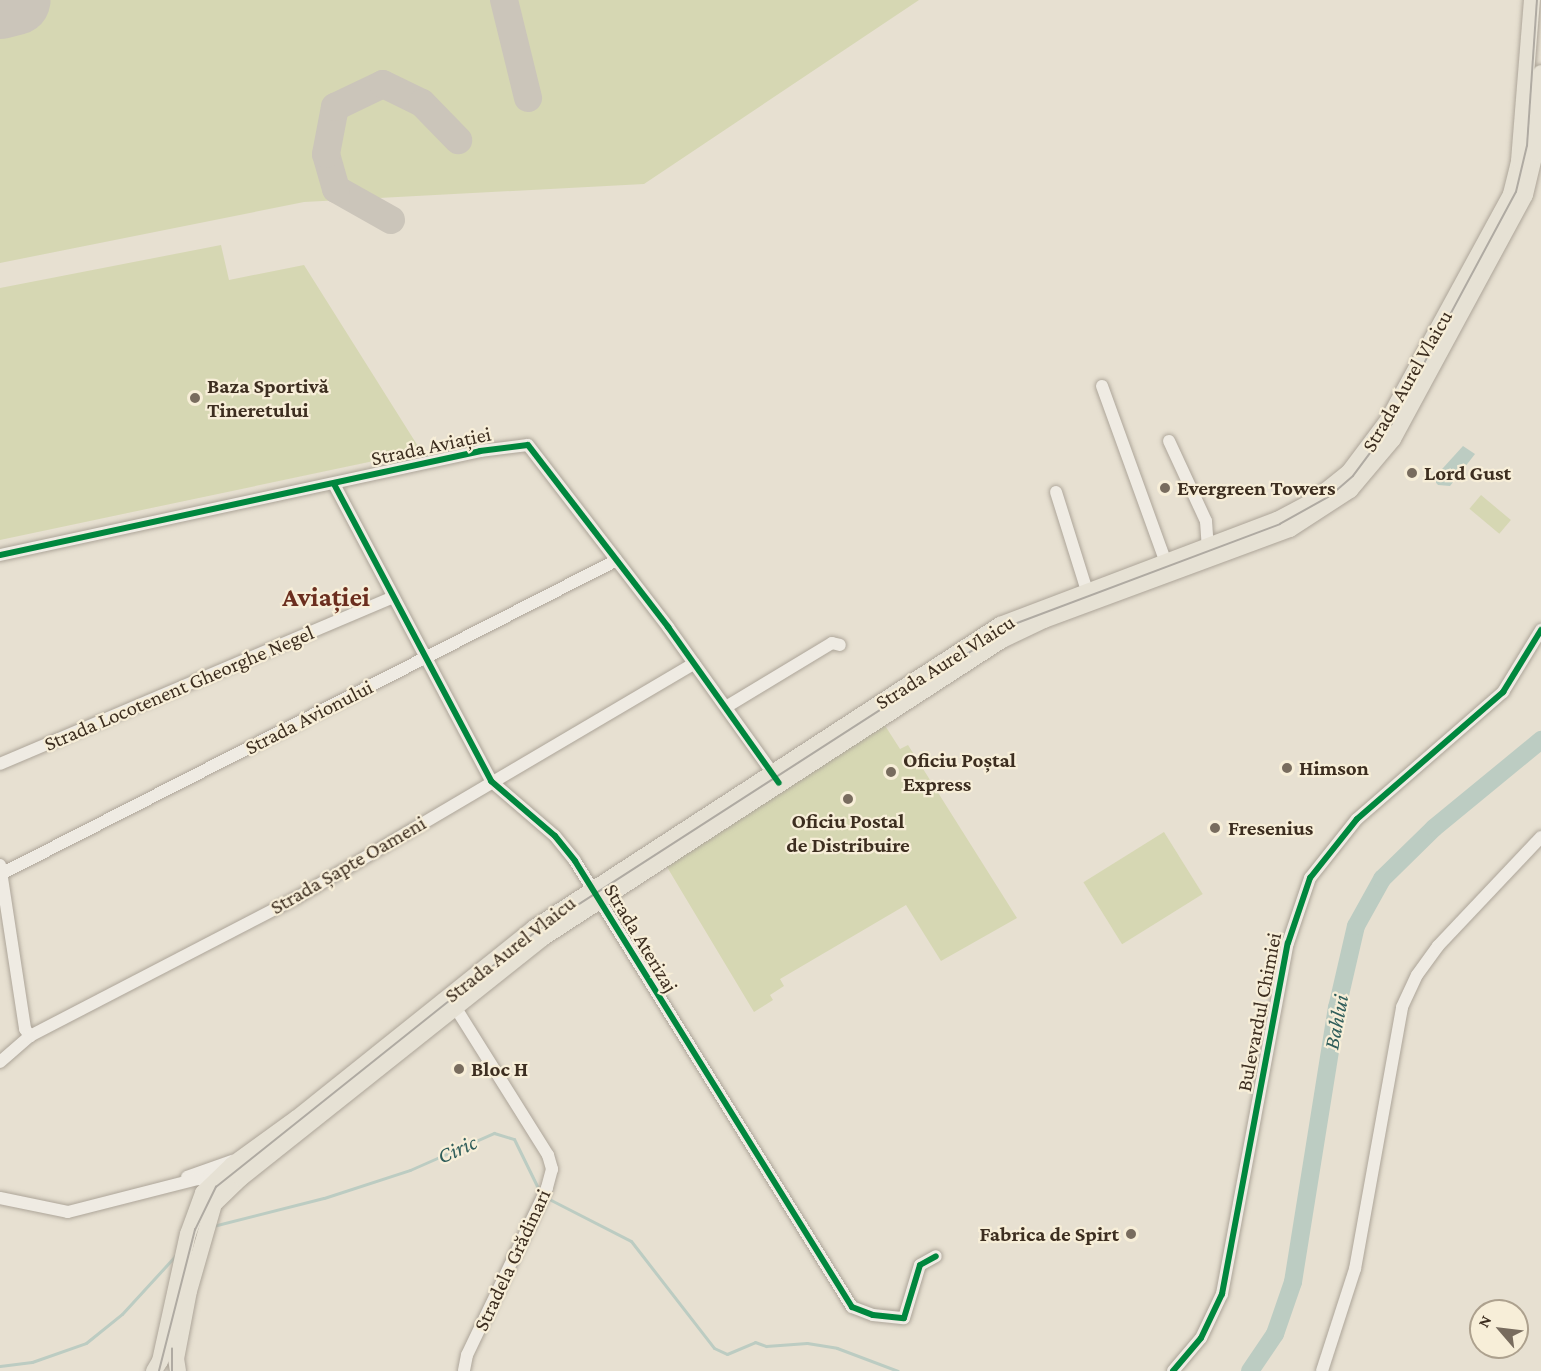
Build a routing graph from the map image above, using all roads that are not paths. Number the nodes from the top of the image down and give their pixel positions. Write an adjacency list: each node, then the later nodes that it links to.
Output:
1 (1532, 0): 7 (main road, Strada Aurel Vlaicu)
2 (1541, 73): 10 (main road, Strada Aurel Vlaicu)
3 (1102, 386): 10 (street)
4 (1169, 441): 7 (street)
5 (334, 484): 8 (street, Strada Aviației); 9 (street, Strada Aviației); 11 (street, Strada Aterizaj)
6 (1056, 492): 12 (street)
7 (1208, 548): 10 (main road, Strada Aurel Vlaicu)
8 (0, 555)
9 (617, 560): 15 (street, Strada Avionului); 16 (street, Strada Aviației)
10 (1169, 569): 12 (main road, Strada Aurel Vlaicu)
11 (392, 598): 15 (street, Strada Aterizaj); 18 (street, Strada Locotenent Gheorghe Negel)
12 (1089, 598): 19 (main road, Strada Aurel Vlaicu)
13 (1541, 630): 37 (street, Bulevardul Chimiei)
14 (840, 645): 17 (street)
15 (424, 658): 20 (street, Strada Aterizaj); 22 (street, Strada Avionului)
16 (694, 664): 17 (street, Strada Aviației); 20 (street, Strada Șapte Oameni)
17 (726, 707): 19 (street, Strada Aviației)
18 (0, 764)
19 (776, 777): 23 (main road, Strada Aurel Vlaicu)
20 (491, 781): 23 (street, Strada Aterizaj); 25 (street, Strada Șapte Oameni)
21 (1541, 837): 38 (street)
22 (1, 870): 25 (street)
23 (594, 893): 24 (main road, Strada Aurel Vlaicu); 33 (street, Strada Aterizaj)
24 (452, 1003): 27 (main road, Strada Aurel Vlaicu); 29 (main road, Strada Aurel Vlaicu); 36 (street, Stradela Grădinari)
25 (30, 1036): 26 (street, Strada Șapte Oameni)
26 (0, 1062)
27 (244, 1156): 28 (street, Strada Aurel Vlaicu); 29 (main road, Strada Aurel Vlaicu)
28 (176, 1184): 29 (street, Strada Aurel Vlaicu); 30 (street, Strada Aurel Vlaicu); 31 (street)
29 (217, 1189): 31 (main road, Strada Aurel Vlaicu)
30 (0, 1198)
31 (204, 1209): 32 (main road, Strada Aurel Vlaicu)
32 (195, 1236): 34 (main road, Strada Aurel Vlaicu); 35 (main road, Strada Aurel Vlaicu)
33 (936, 1256)
34 (177, 1365)
35 (154, 1371)
36 (464, 1371)
37 (1173, 1371)
38 (1322, 1371)

